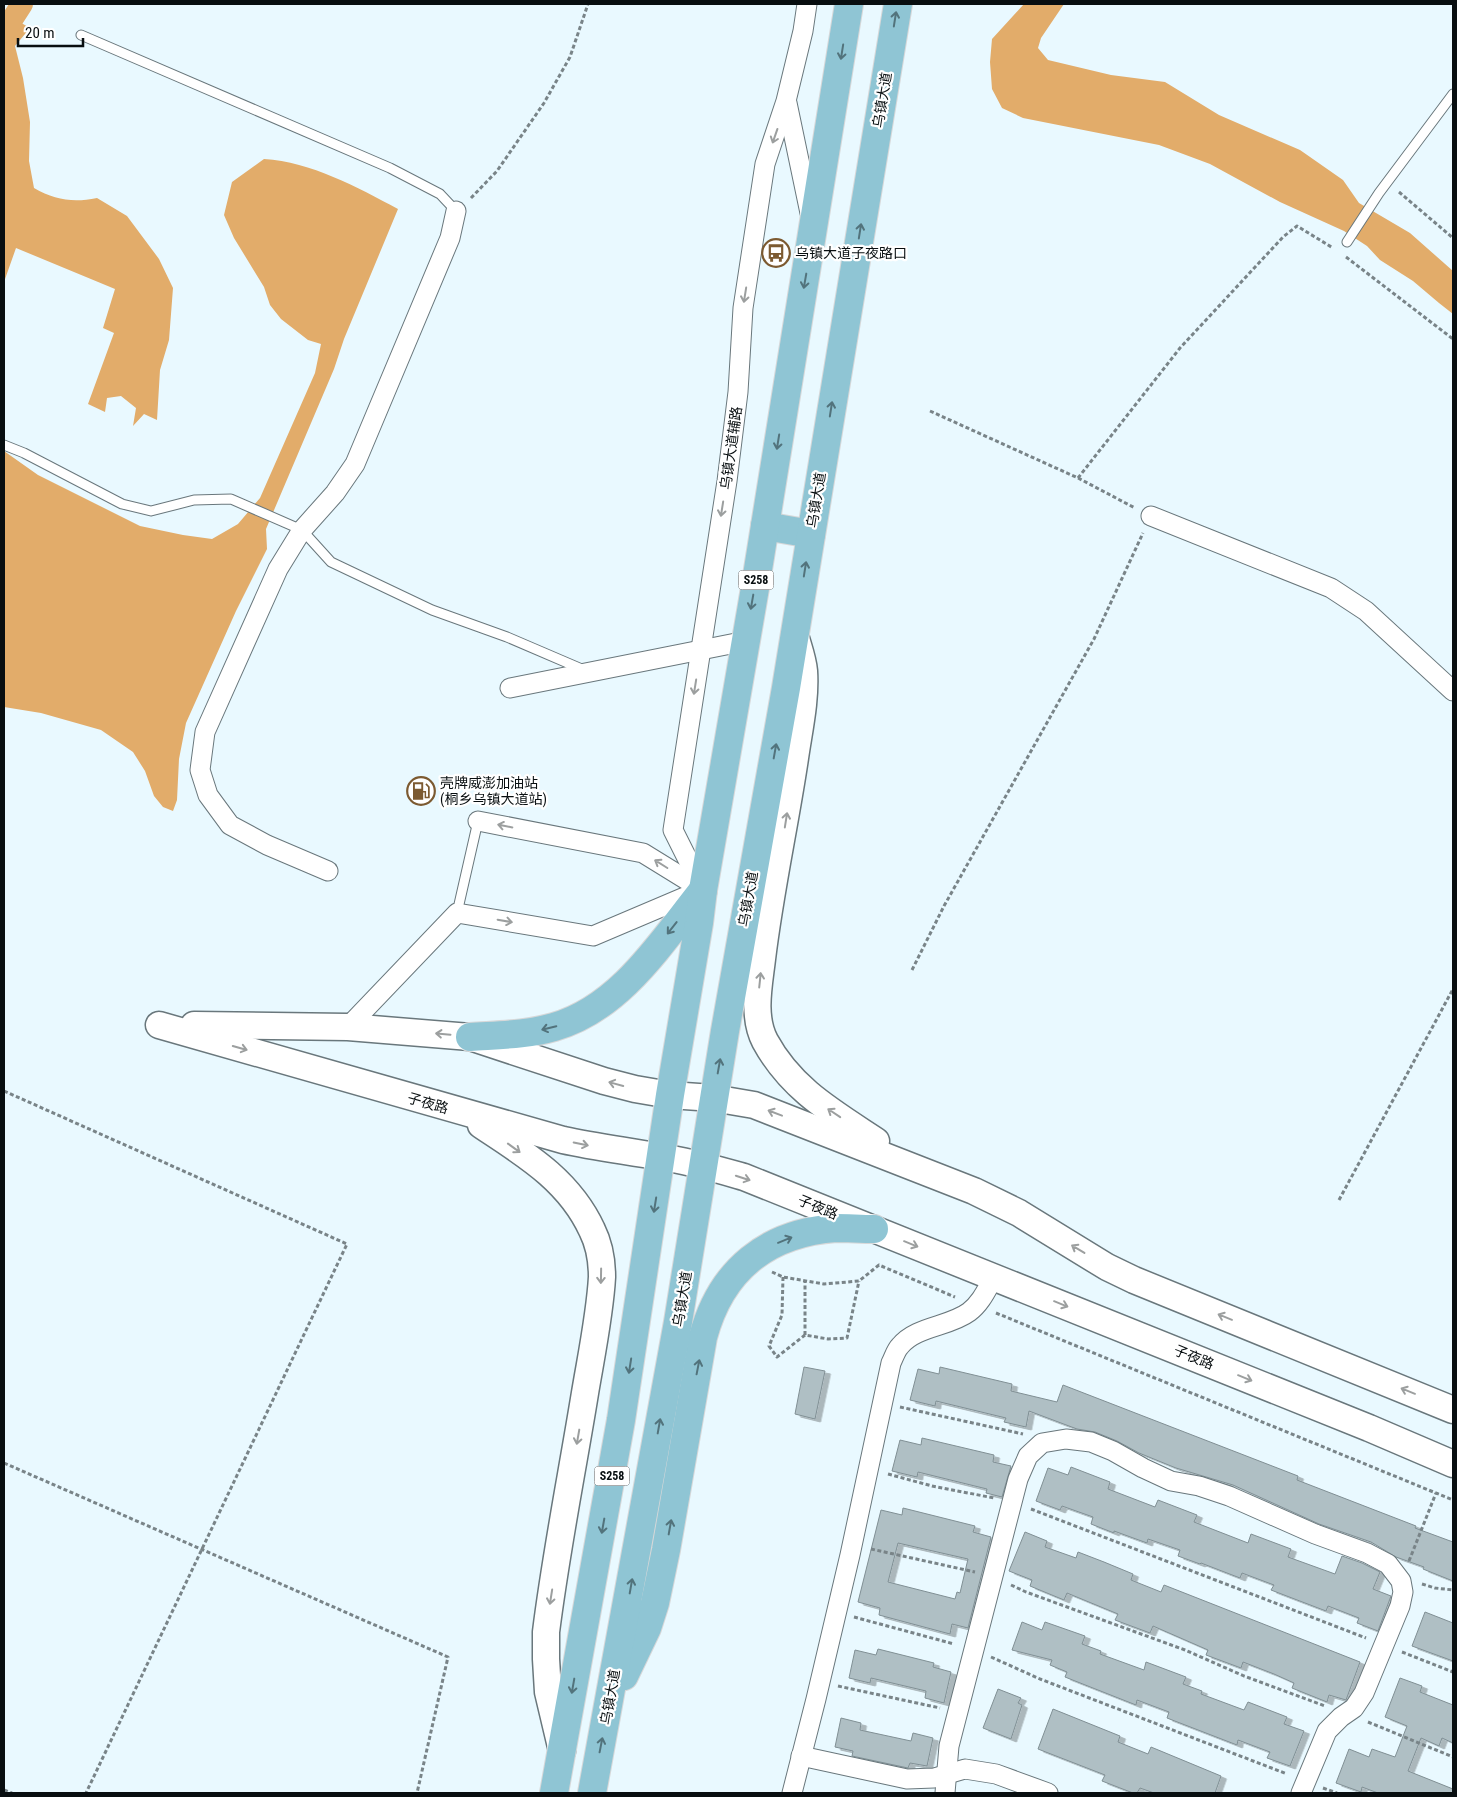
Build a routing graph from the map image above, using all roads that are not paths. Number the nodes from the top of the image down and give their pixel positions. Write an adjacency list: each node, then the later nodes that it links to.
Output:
1 (807, 4): 6 (street, 乌镇大道辅路)
2 (850, 4): 8 (main road, S258, one-way to 8)
3 (898, 4): 14 (main road, 乌镇大道 / S258, one-way to 3)
4 (81, 35): 7 (lane)
5 (1453, 94): 9 (lane)
6 (786, 101): 8 (street); 17 (street, 乌镇大道辅路, one-way to 17)
7 (456, 211): 13 (street)
8 (814, 229): 12 (main road, S258, one-way to 12)
9 (1347, 242)
10 (4, 445): 13 (lane)
11 (1151, 516): 20 (street)
12 (765, 526): 14 (main road); 16 (main road, S258, one-way to 16)
13 (302, 530): 18 (lane); 22 (street)
14 (811, 534): 15 (main road, 乌镇大道 / S258, one-way to 14)
15 (795, 635): 28 (main road, 乌镇大道 / S258, one-way to 15); 32 (main road, one-way to 15)
16 (746, 640): 17 (street); 23 (main road, S258)
17 (701, 649): 18 (street); 23 (street, 乌镇大道辅路, one-way to 23)
18 (589, 672): 19 (street)
19 (510, 688)
20 (1453, 691)
21 (478, 821): 23 (street, one-way to 21); 24 (lane)
22 (328, 871)
23 (703, 890): 24 (street, one-way to 23); 26 (main road, one-way to 26); 27 (main road, S258)
24 (457, 913): 25 (street)
25 (348, 1027): 26 (main road, one-way to 25); 29 (main road, 子夜路, one-way to 29)
26 (470, 1036): 27 (main road, one-way to 26)
27 (670, 1095): 28 (main road); 30 (main road, S258)
28 (713, 1098): 31 (main road, 乌镇大道 / S258); 32 (main road, one-way to 28)
29 (459, 1112): 30 (main road, 子夜路, one-way to 30); 38 (main road, one-way to 38)
30 (662, 1157): 31 (main road, 子夜路); 38 (main road, S258, one-way to 38)
31 (704, 1166): 33 (main road, 子夜路, one-way to 33); 37 (main road, 乌镇大道 / S258, one-way to 31)
32 (918, 1169): 35 (main road, one-way to 32)
33 (874, 1229): 34 (main road, 子夜路, one-way to 34); 37 (main road, one-way to 33)
34 (994, 1277): 36 (main road, 子夜路, one-way to 36); 39 (street)
35 (1453, 1410)
36 (1453, 1464)
37 (609, 1704): 43 (main road, 乌镇大道 / S258, one-way to 37)
38 (562, 1751): 42 (main road, S258)
39 (801, 1756): 40 (street); 44 (street)
40 (947, 1774): 41 (street); 45 (street); 46 (street)
41 (1304, 1787)
42 (554, 1793)
43 (592, 1793)
44 (792, 1793)
45 (945, 1793)
46 (1048, 1793)

